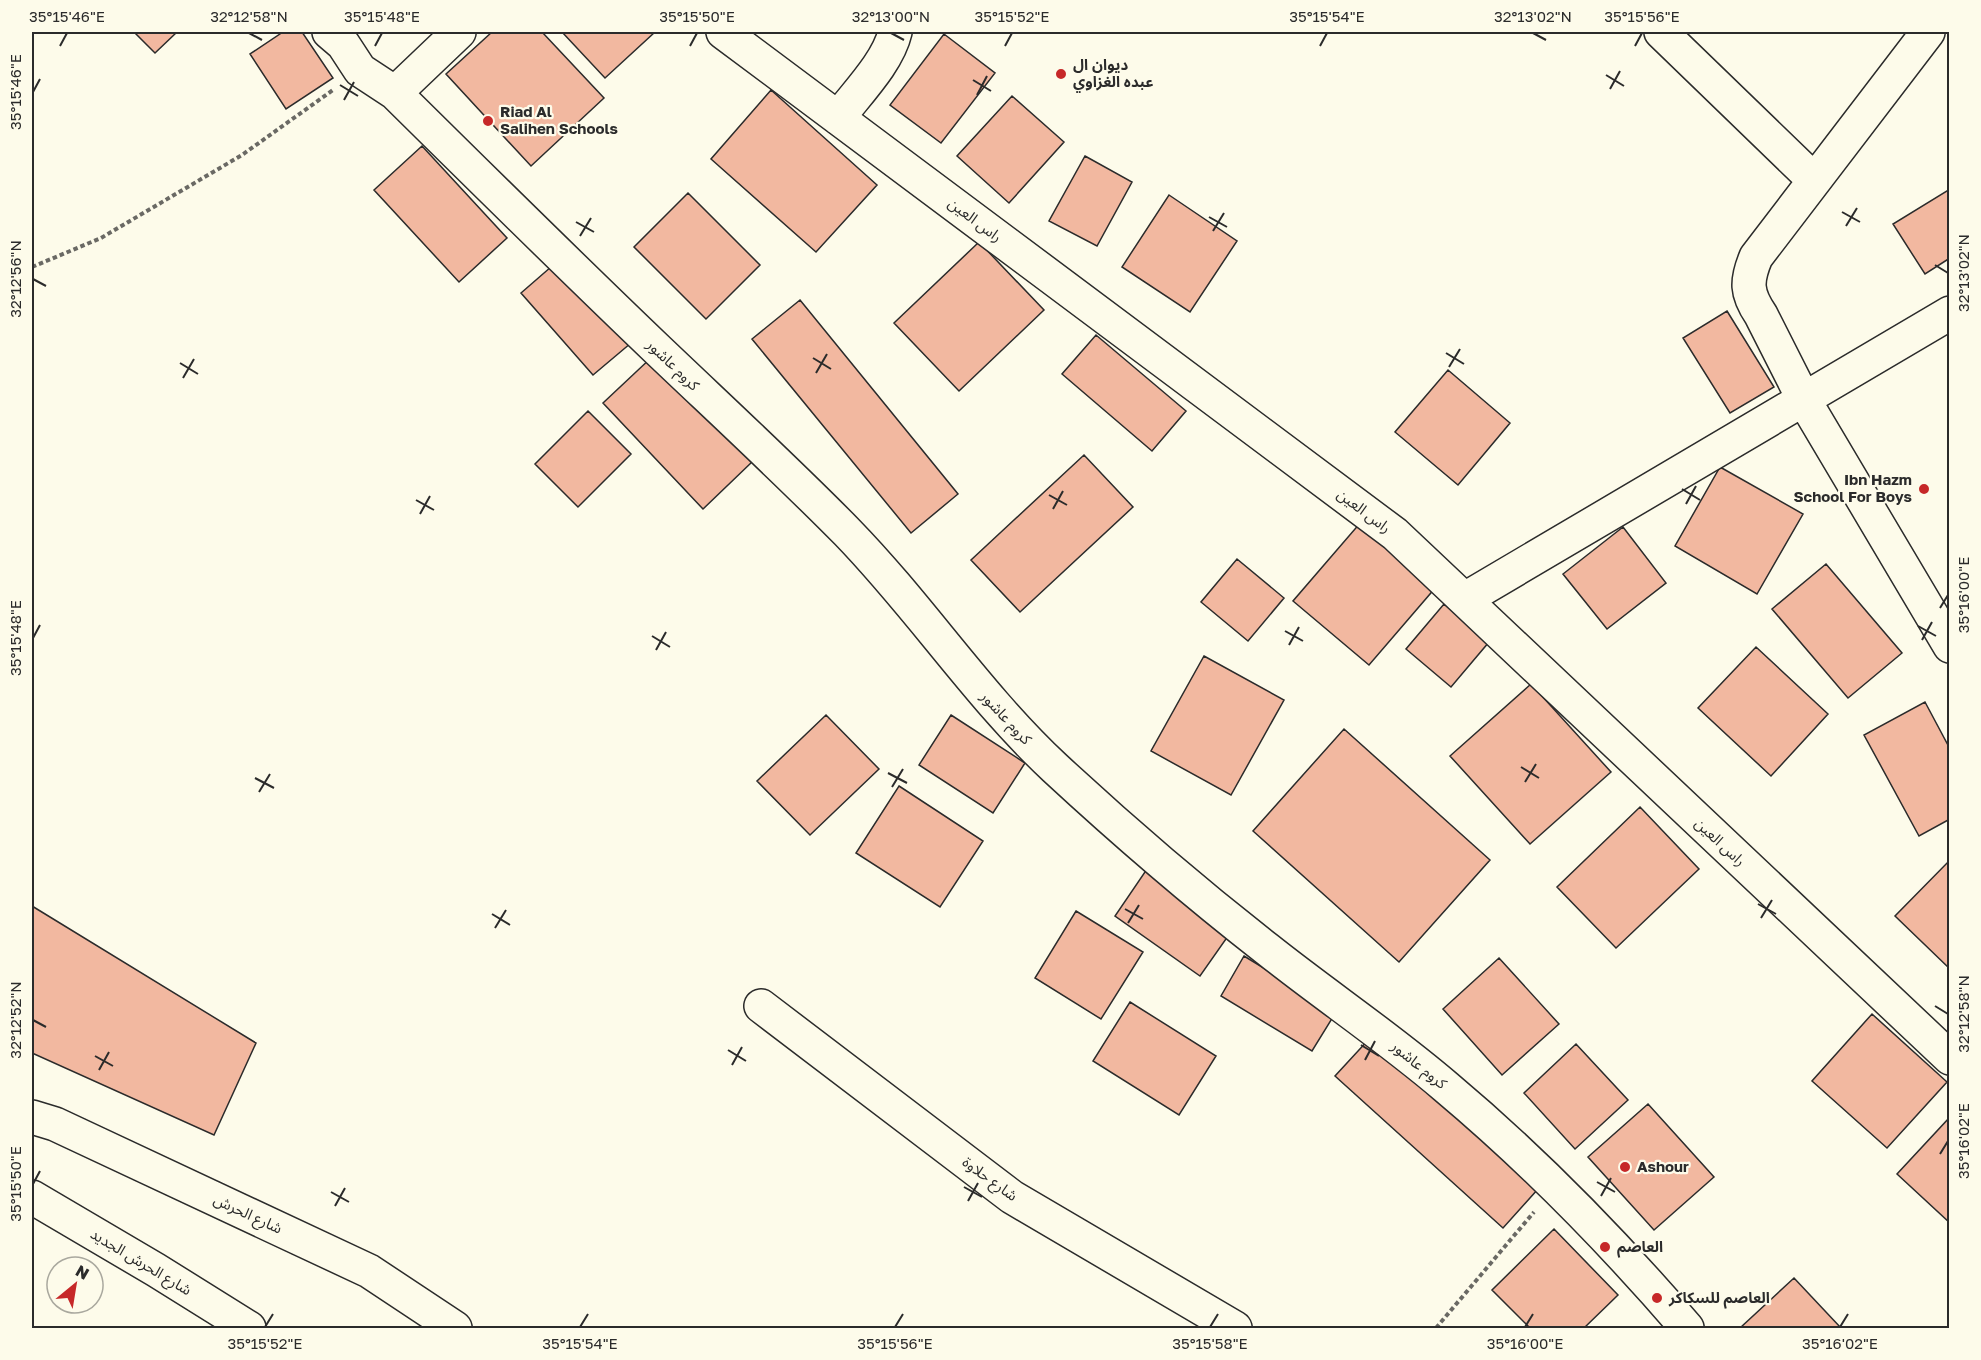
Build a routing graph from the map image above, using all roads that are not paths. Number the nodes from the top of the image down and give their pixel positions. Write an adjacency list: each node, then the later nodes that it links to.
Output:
1 (329, 32): 7 (street, كروم عاشور)
2 (459, 32): 7 (street)
3 (723, 32): 8 (street, راس العين)
4 (895, 32): 8 (street)
5 (1661, 32): 9 (street)
6 (1928, 32): 9 (street)
7 (395, 93): 21 (street, كروم عاشور)
8 (838, 118): 12 (street, راس العين)
9 (1814, 180): 11 (street)
10 (1950, 313): 11 (street)
11 (1804, 399): 12 (street); 13 (street)
12 (1465, 599): 15 (street, راس العين)
13 (1950, 646)
14 (761, 1006): 20 (street, شارع حلاوة)
15 (1950, 1058)
16 (32, 1118): 19 (street, شارع الحرش)
17 (32, 1197): 18 (street, شارع الحرش الجديد)
18 (249, 1329)
19 (455, 1329)
20 (1235, 1329)
21 (1687, 1329)

